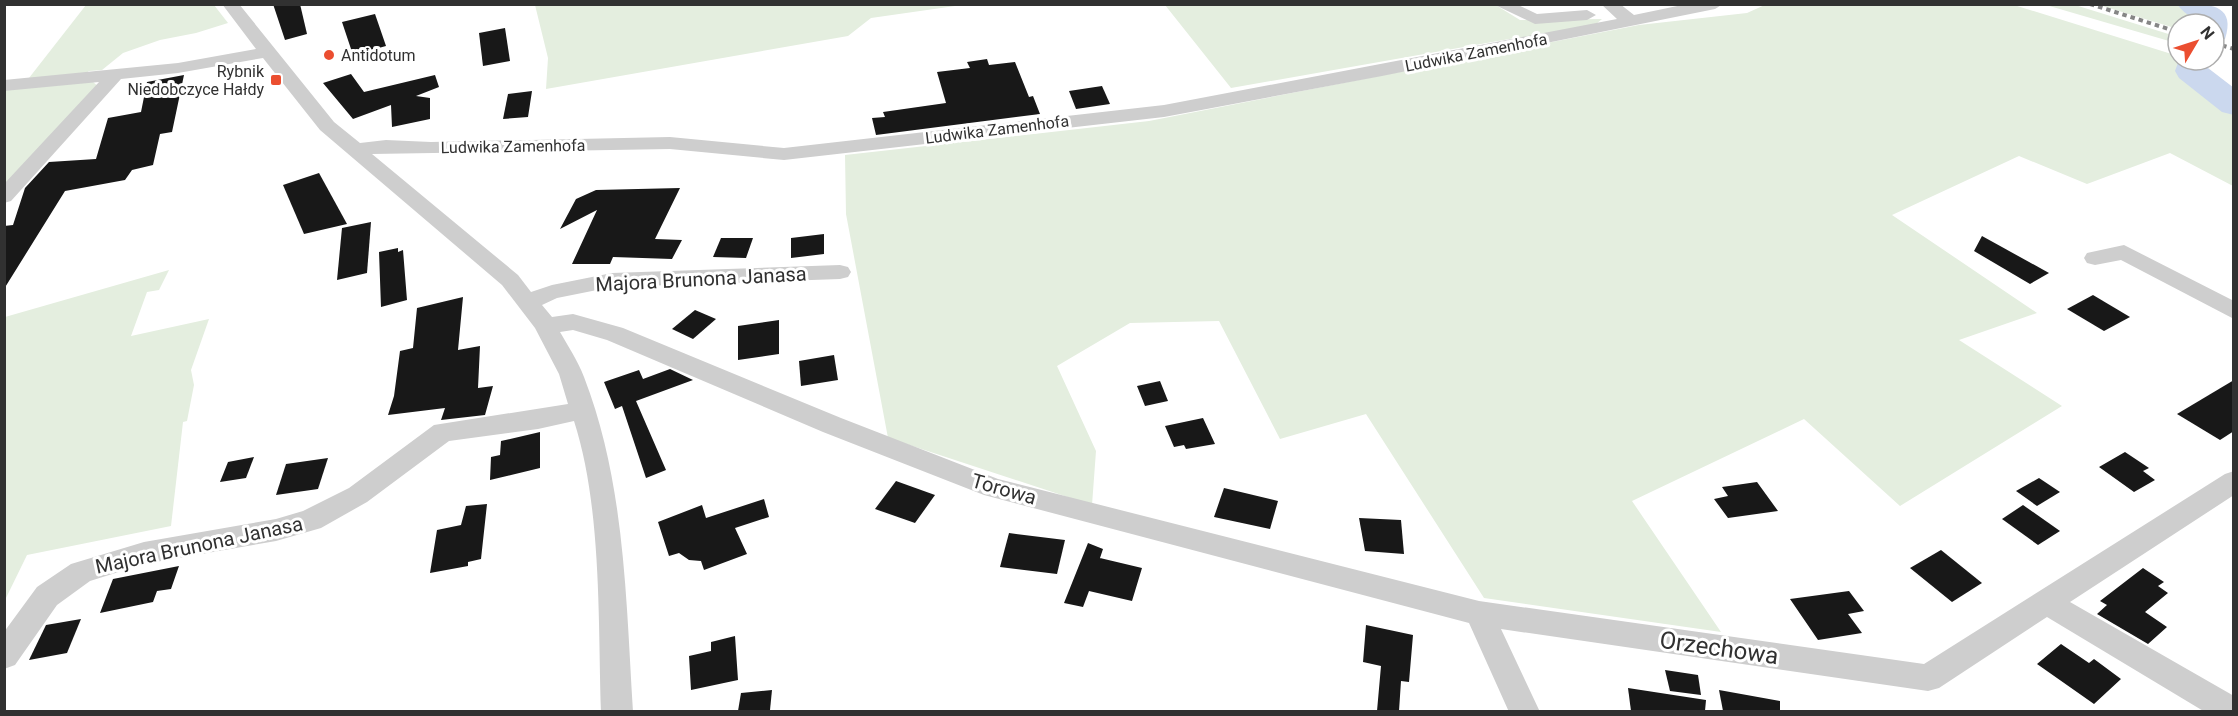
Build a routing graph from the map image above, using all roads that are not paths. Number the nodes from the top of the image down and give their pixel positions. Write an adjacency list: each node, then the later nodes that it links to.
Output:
1 (230, 4): 6 (street)
2 (1501, 4): 5 (street, Ludwika Zamenhofa)
3 (1609, 4): 5 (street)
4 (1715, 4): 5 (street, Ludwika Zamenhofa)
5 (1631, 21): 9 (street, Ludwika Zamenhofa)
6 (267, 51): 7 (street); 9 (street)
7 (114, 75): 8 (street); 10 (street)
8 (4, 86)
9 (356, 150): 13 (street)
10 (4, 197)
11 (2095, 258): 14 (street)
12 (840, 272): 13 (street, Majora Brunona Janasa)
13 (529, 301): 15 (street)
14 (2234, 311)
15 (546, 326): 16 (street); 19 (street, Torowa)
16 (583, 410): 20 (street, Majora Brunona Janasa); 21 (street)
17 (2234, 481): 18 (street, Orzechowa)
18 (2046, 602): 19 (street, Orzechowa); 23 (street)
19 (1479, 613): 22 (street)
20 (4, 656)
21 (617, 711)
22 (1525, 711)
23 (2233, 711)

